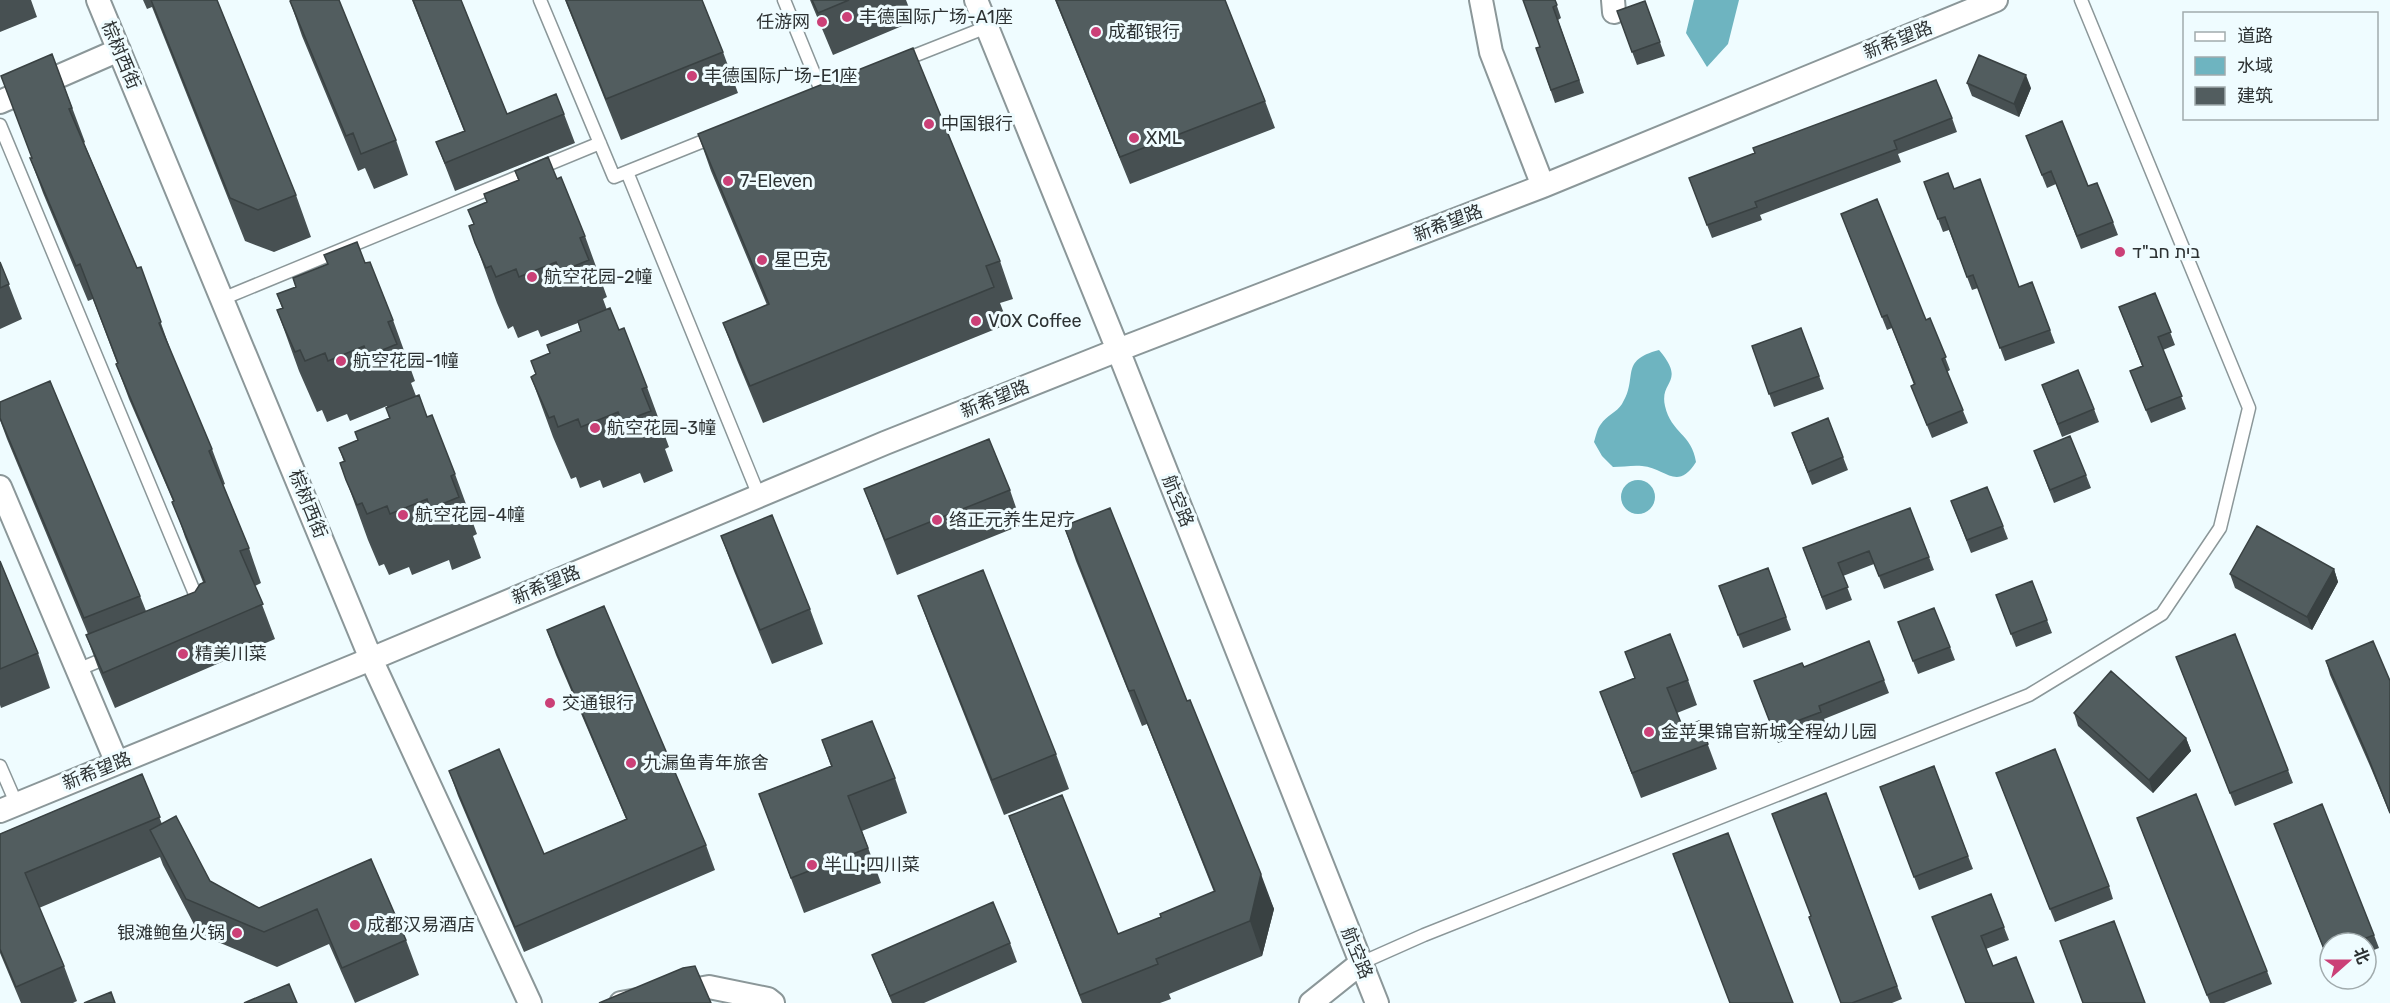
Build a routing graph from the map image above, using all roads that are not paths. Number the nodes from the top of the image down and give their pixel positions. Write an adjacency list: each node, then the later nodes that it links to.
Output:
1 (98, 0): 9 (street, 棕树西街)
2 (540, 0): 15 (lane)
3 (784, 0): 11 (lane)
4 (976, 0): 8 (street, 航空路)
5 (1480, 0): 17 (street)
6 (1996, 0): 17 (street, 新希望路)
7 (2081, 0): 29 (lane)
8 (987, 27): 10 (lane); 19 (street, 航空路)
9 (119, 50): 12 (street); 18 (street, 棕树西街)
10 (887, 67)
11 (822, 93)
12 (0, 102)
13 (0, 125): 22 (lane)
14 (724, 133): 16 (lane)
15 (600, 143): 16 (lane); 18 (lane)
16 (627, 172): 21 (lane)
17 (1543, 186): 19 (street, 新希望路)
18 (222, 299): 24 (street, 棕树西街)
19 (1118, 350): 21 (street, 新希望路); 29 (street, 航空路)
20 (0, 487): 25 (street)
21 (759, 496): 24 (street, 新希望路)
22 (205, 619)
23 (120, 653): 25 (lane)
24 (371, 659): 26 (street, 新希望路); 30 (street, 棕树西街)
25 (77, 670): 26 (street)
26 (117, 763): 28 (street, 新希望路)
27 (0, 766): 28 (lane)
28 (8, 808)
29 (1361, 963): 33 (street); 34 (street, 航空路)
30 (530, 1003)
31 (621, 1003): 32 (street)
32 (773, 1003)
33 (1311, 1003)
34 (1377, 1003)

